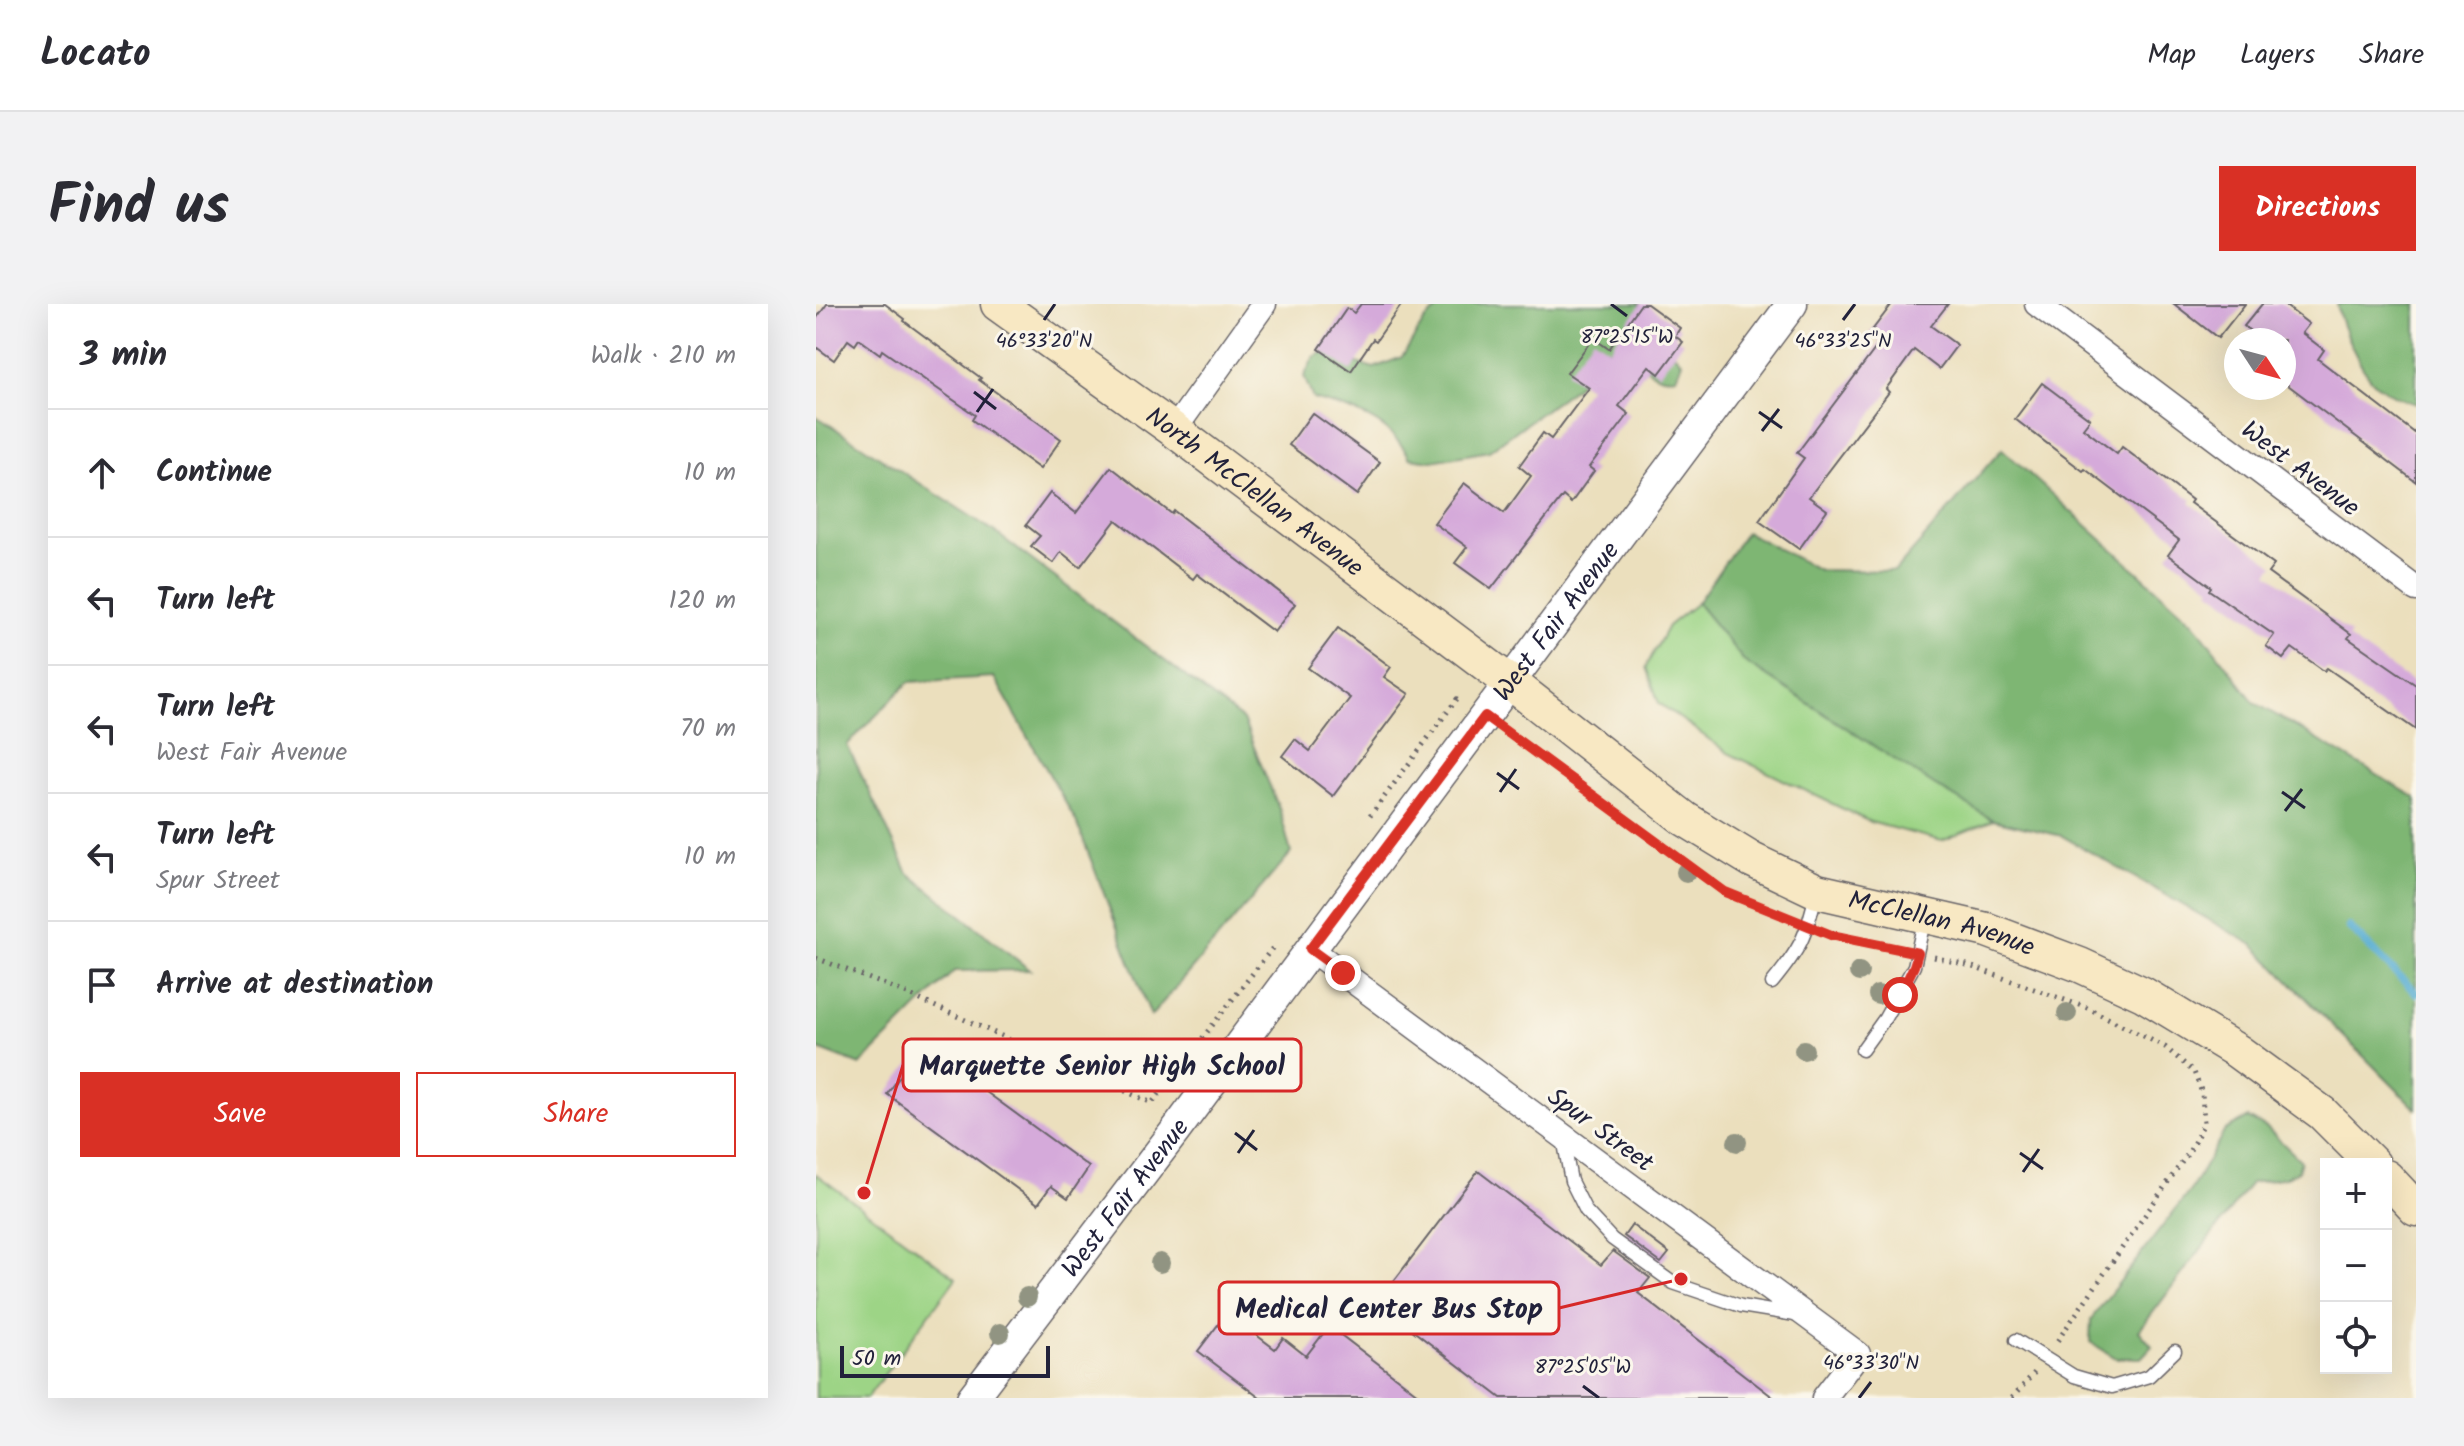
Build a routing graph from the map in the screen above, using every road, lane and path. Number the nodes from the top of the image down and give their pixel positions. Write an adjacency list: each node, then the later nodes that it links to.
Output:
1 (998, 304): 5 (main road, North McClellan Avenue)
2 (1264, 304): 5 (street)
3 (1792, 304): 7 (street, West Fair Avenue)
4 (2037, 304): 6 (street, West Avenue)
5 (1174, 430): 7 (main road, North McClellan Avenue)
6 (2416, 589)
7 (1511, 683): 8 (street, West Fair Avenue); 10 (main road, McClellan Avenue)
8 (1485, 716): 9 (path); 12 (path); 14 (street, West Fair Avenue)
9 (1366, 822)
10 (1817, 891): 11 (main road, McClellan Avenue); 12 (lane)
11 (1925, 916): 15 (lane); 20 (main road, McClellan Avenue)
12 (1809, 926): 15 (path); 17 (lane)
13 (1275, 944): 16 (path)
14 (1310, 949): 19 (street, Spur Street); 27 (street, West Fair Avenue)
15 (1918, 953): 18 (lane); 26 (path)
16 (816, 958)
17 (1772, 983)
18 (1862, 1050)
19 (1562, 1135): 23 (street, Spur Street); 23 (lane)
20 (2367, 1158)
21 (2392, 1183): 22 (main road)
22 (2416, 1209)
23 (1808, 1317): 28 (street, Spur Street)
24 (2016, 1340): 26 (lane)
25 (2175, 1351): 26 (lane)
26 (2045, 1358): 29 (path)
27 (973, 1398)
28 (1824, 1398)
29 (2012, 1398)

